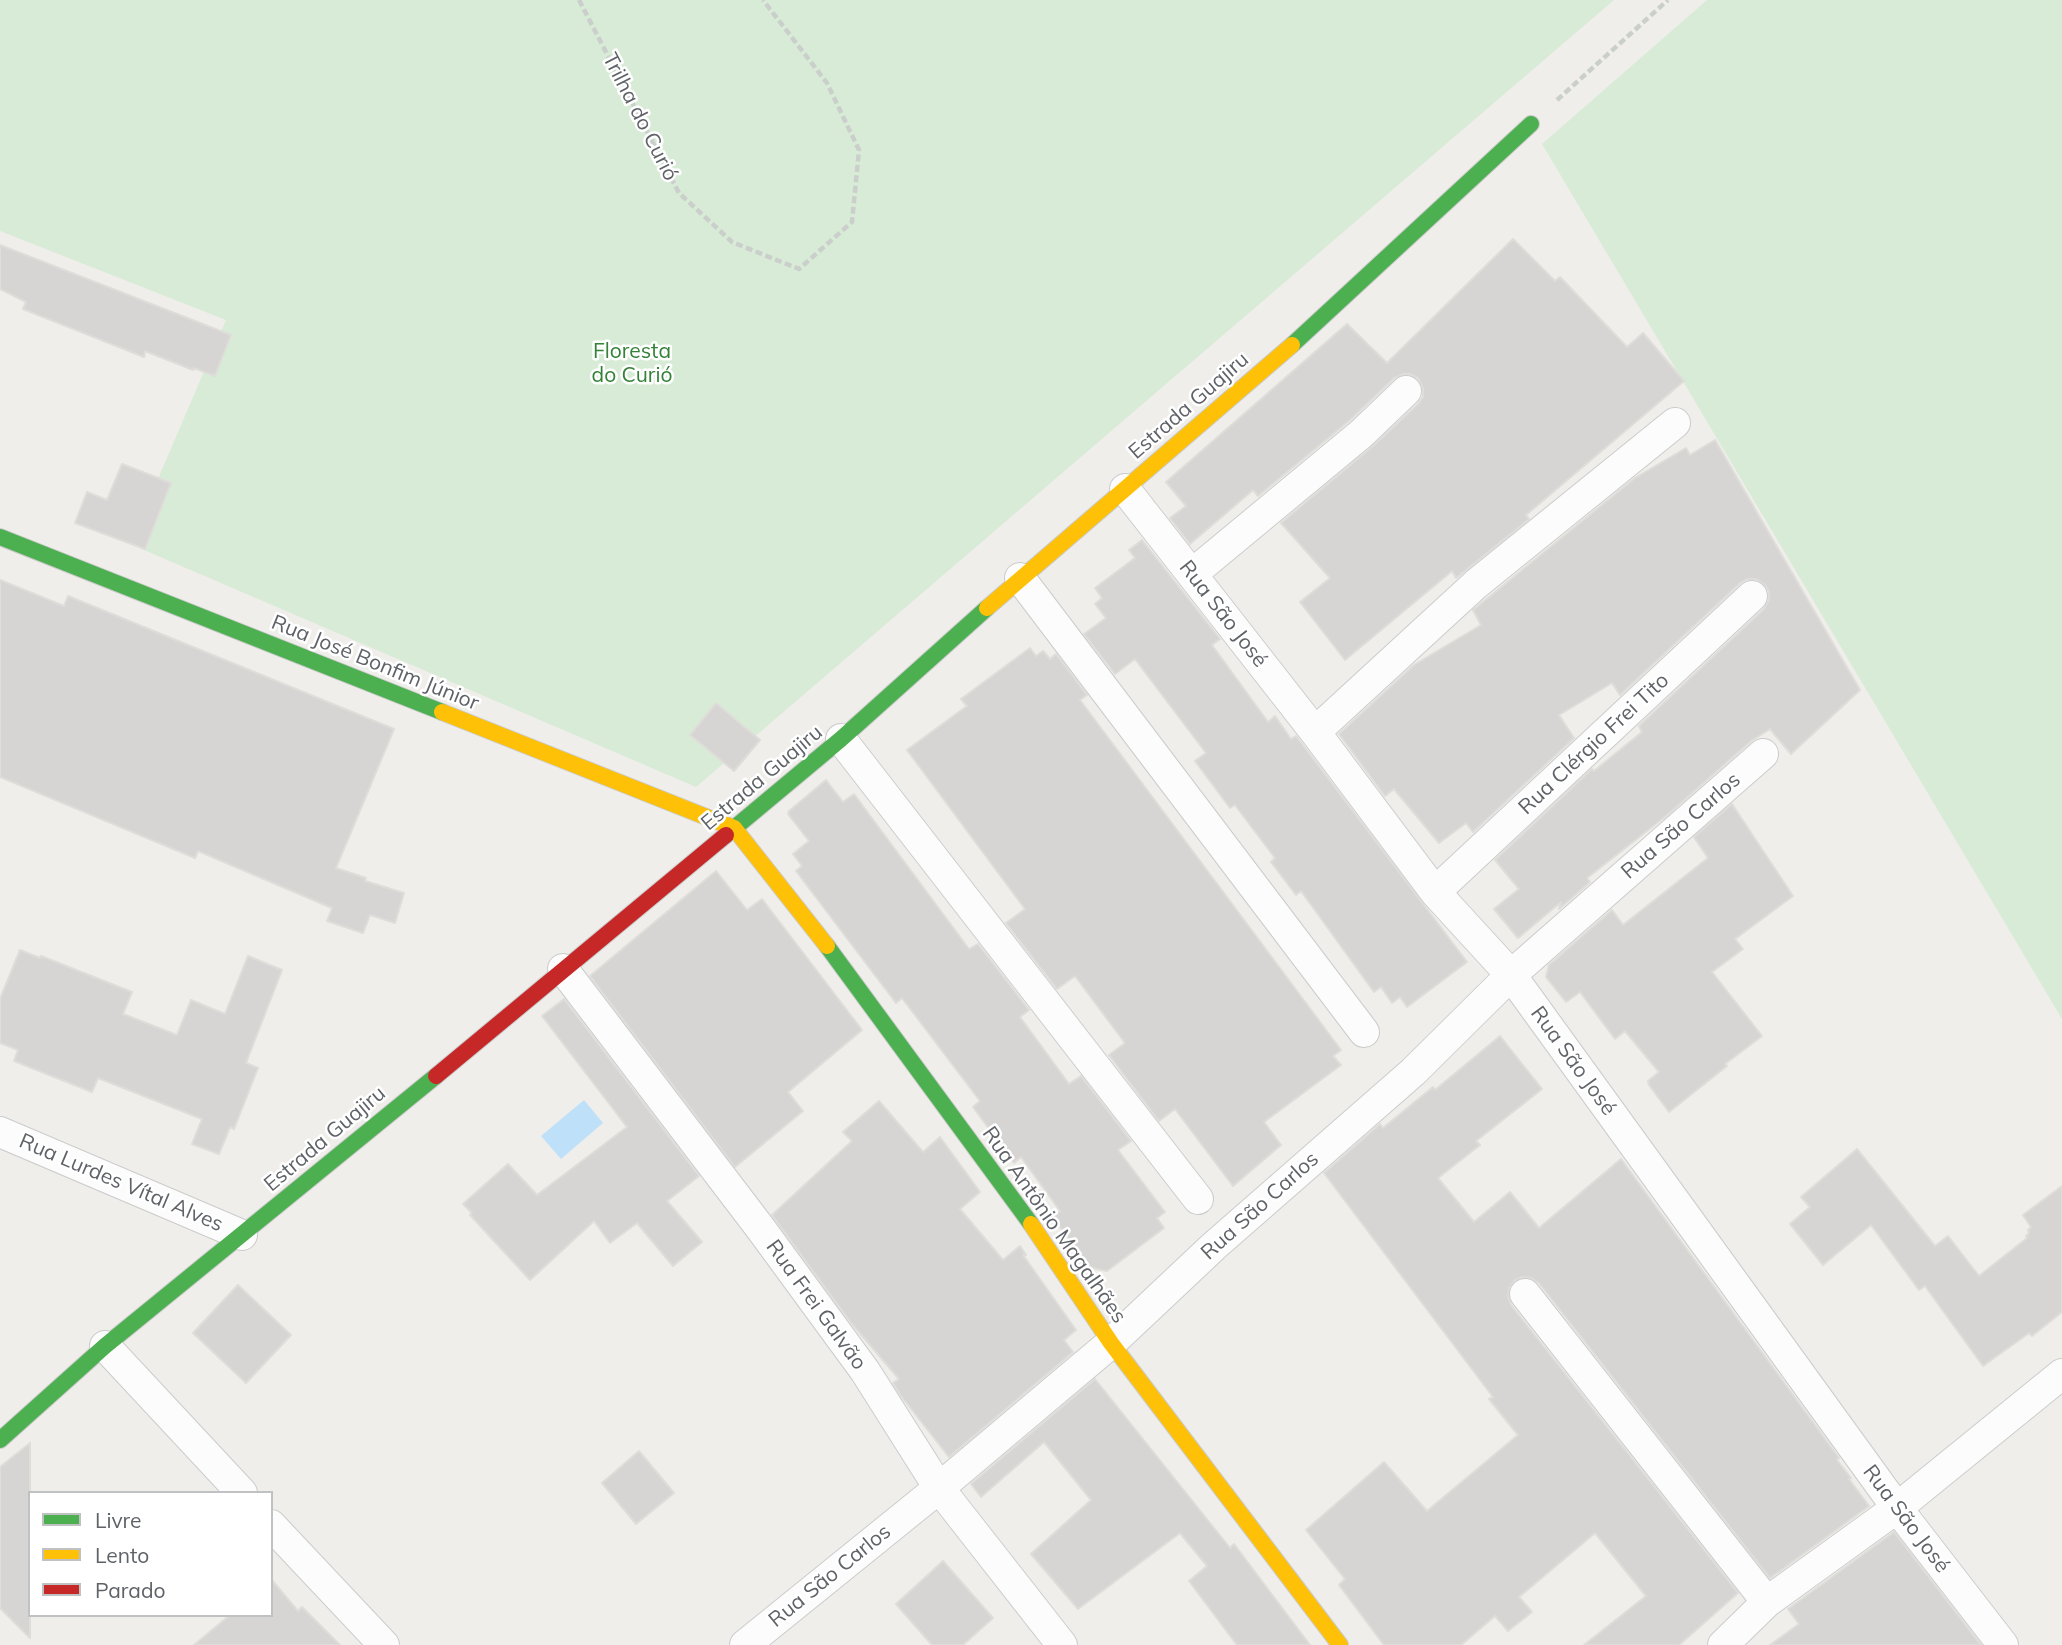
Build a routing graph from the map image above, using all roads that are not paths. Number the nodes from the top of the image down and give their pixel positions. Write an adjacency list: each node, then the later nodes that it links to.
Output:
1 (1531, 124): 4 (street, Estrada Guajiru)
2 (1406, 391): 6 (street)
3 (1675, 424): 9 (street)
4 (1125, 489): 6 (street, Rua São José); 7 (street, Estrada Guajiru)
5 (0, 537): 12 (street, Rua José Bonfim Júnior)
6 (1192, 574): 9 (street, Rua São José)
7 (1020, 578): 10 (street, Estrada Guajiru); 16 (street)
8 (1752, 596): 13 (street, Rua Clérgio Frei Tito)
9 (1315, 732): 13 (street, Rua São José)
10 (841, 738): 12 (street, Estrada Guajiru); 18 (street)
11 (1763, 754): 15 (street, Rua São Carlos)
12 (734, 828): 14 (street, Estrada Guajiru); 21 (street, Rua Antônio Magalhães)
13 (1435, 892): 15 (street, Rua São José)
14 (563, 969): 19 (street, Estrada Guajiru); 25 (street, Rua Frei Galvão)
15 (1511, 975): 21 (street, Rua São Carlos); 27 (street, Rua São José)
16 (1364, 1032)
17 (0, 1132): 19 (street, Rua Lurdes Vítal Alves)
18 (1198, 1199)
19 (242, 1235): 22 (street, Estrada Guajiru)
20 (1525, 1294): 29 (street)
21 (1111, 1343): 25 (street, Rua São Carlos); 33 (street, Rua Antônio Magalhães)
22 (105, 1346): 24 (street, Estrada Guajiru); 26 (street)
23 (2062, 1374): 27 (street)
24 (0, 1440)
25 (939, 1488): 31 (street, Rua São Carlos); 32 (street, Rua Frei Galvão)
26 (240, 1491)
27 (1897, 1508): 29 (street); 35 (street, Rua São José)
28 (273, 1527): 30 (street)
29 (1767, 1602): 34 (street)
30 (384, 1645)
31 (745, 1645)
32 (1062, 1645)
33 (1340, 1645)
34 (1723, 1645)
35 (2003, 1645)

